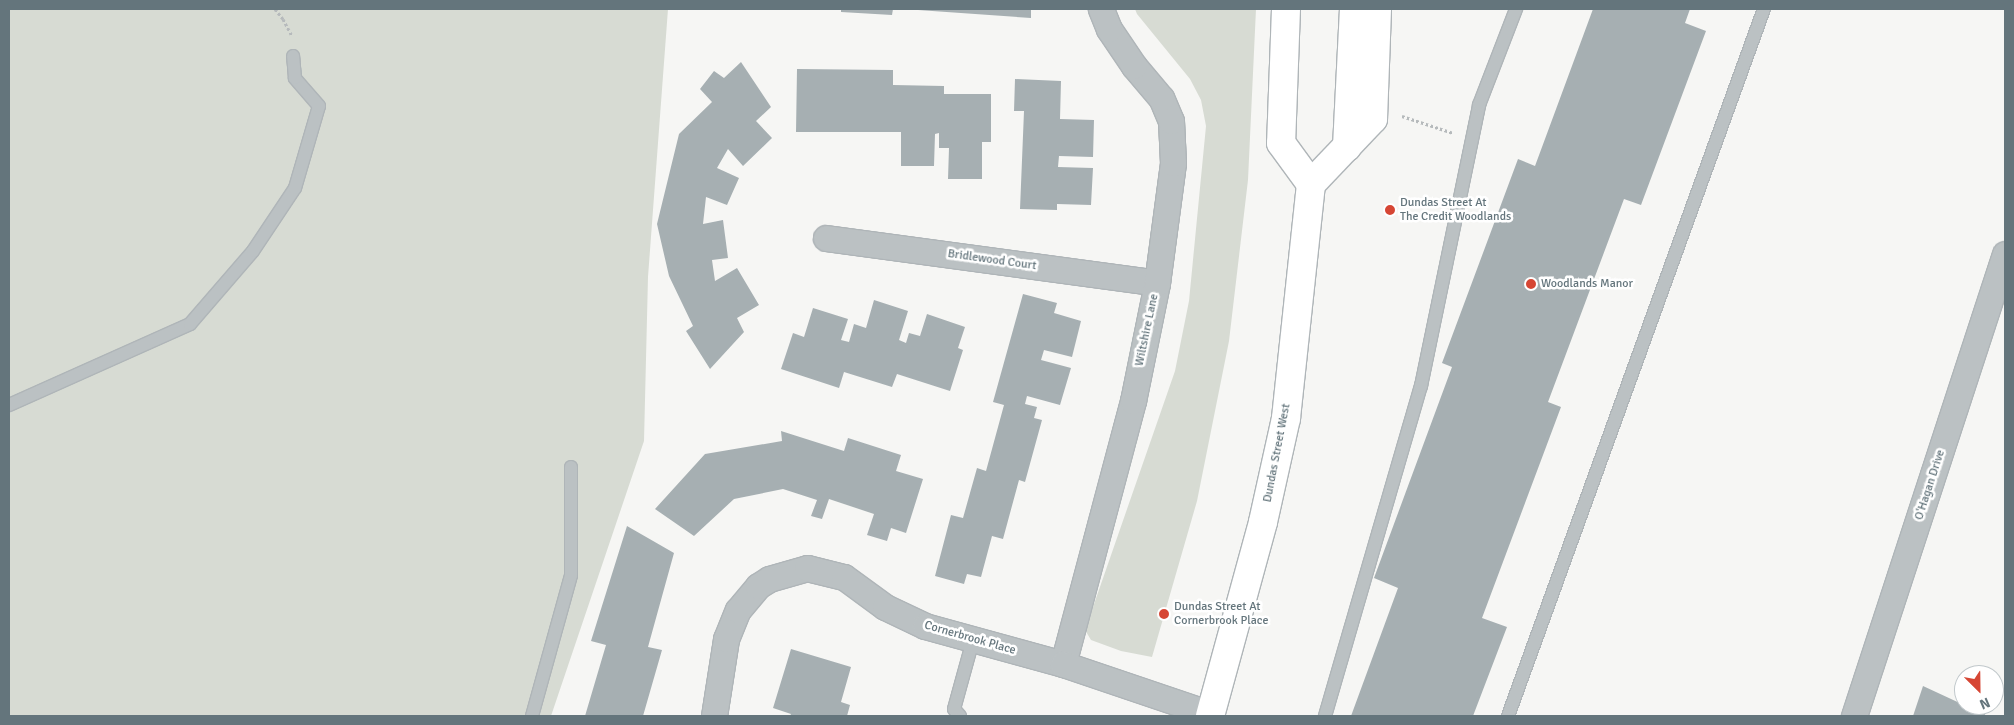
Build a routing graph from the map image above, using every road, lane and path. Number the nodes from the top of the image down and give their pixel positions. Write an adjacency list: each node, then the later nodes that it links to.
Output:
1 (275, 9): 8 (path)
2 (1101, 9): 15 (street, Wiltshire Lane)
3 (1286, 9): 12 (main road)
4 (1354, 9): 11 (main road)
5 (1378, 9): 11 (main road)
6 (1516, 9): 10 (lane)
7 (1764, 9): 25 (lane)
8 (293, 56): 16 (lane)
9 (1399, 115): 10 (path)
10 (1472, 139): 24 (lane)
11 (1347, 147): 12 (main road)
12 (1311, 184): 21 (main road, Dundas Street West)
13 (826, 238): 15 (street, Bridlewood Court)
14 (2005, 254): 26 (street, O'Hagan Drive)
15 (1157, 283): 19 (street, Wiltshire Lane)
16 (9, 405)
17 (571, 467): 22 (lane)
18 (973, 640): 19 (street, Cornerbrook Place); 20 (lane); 23 (street, Cornerbrook Place)
19 (1063, 664): 21 (street, Cornerbrook Place)
20 (955, 714)
21 (1211, 715)
22 (532, 716)
23 (714, 716)
24 (1326, 716)
25 (1508, 716)
26 (1854, 716)

